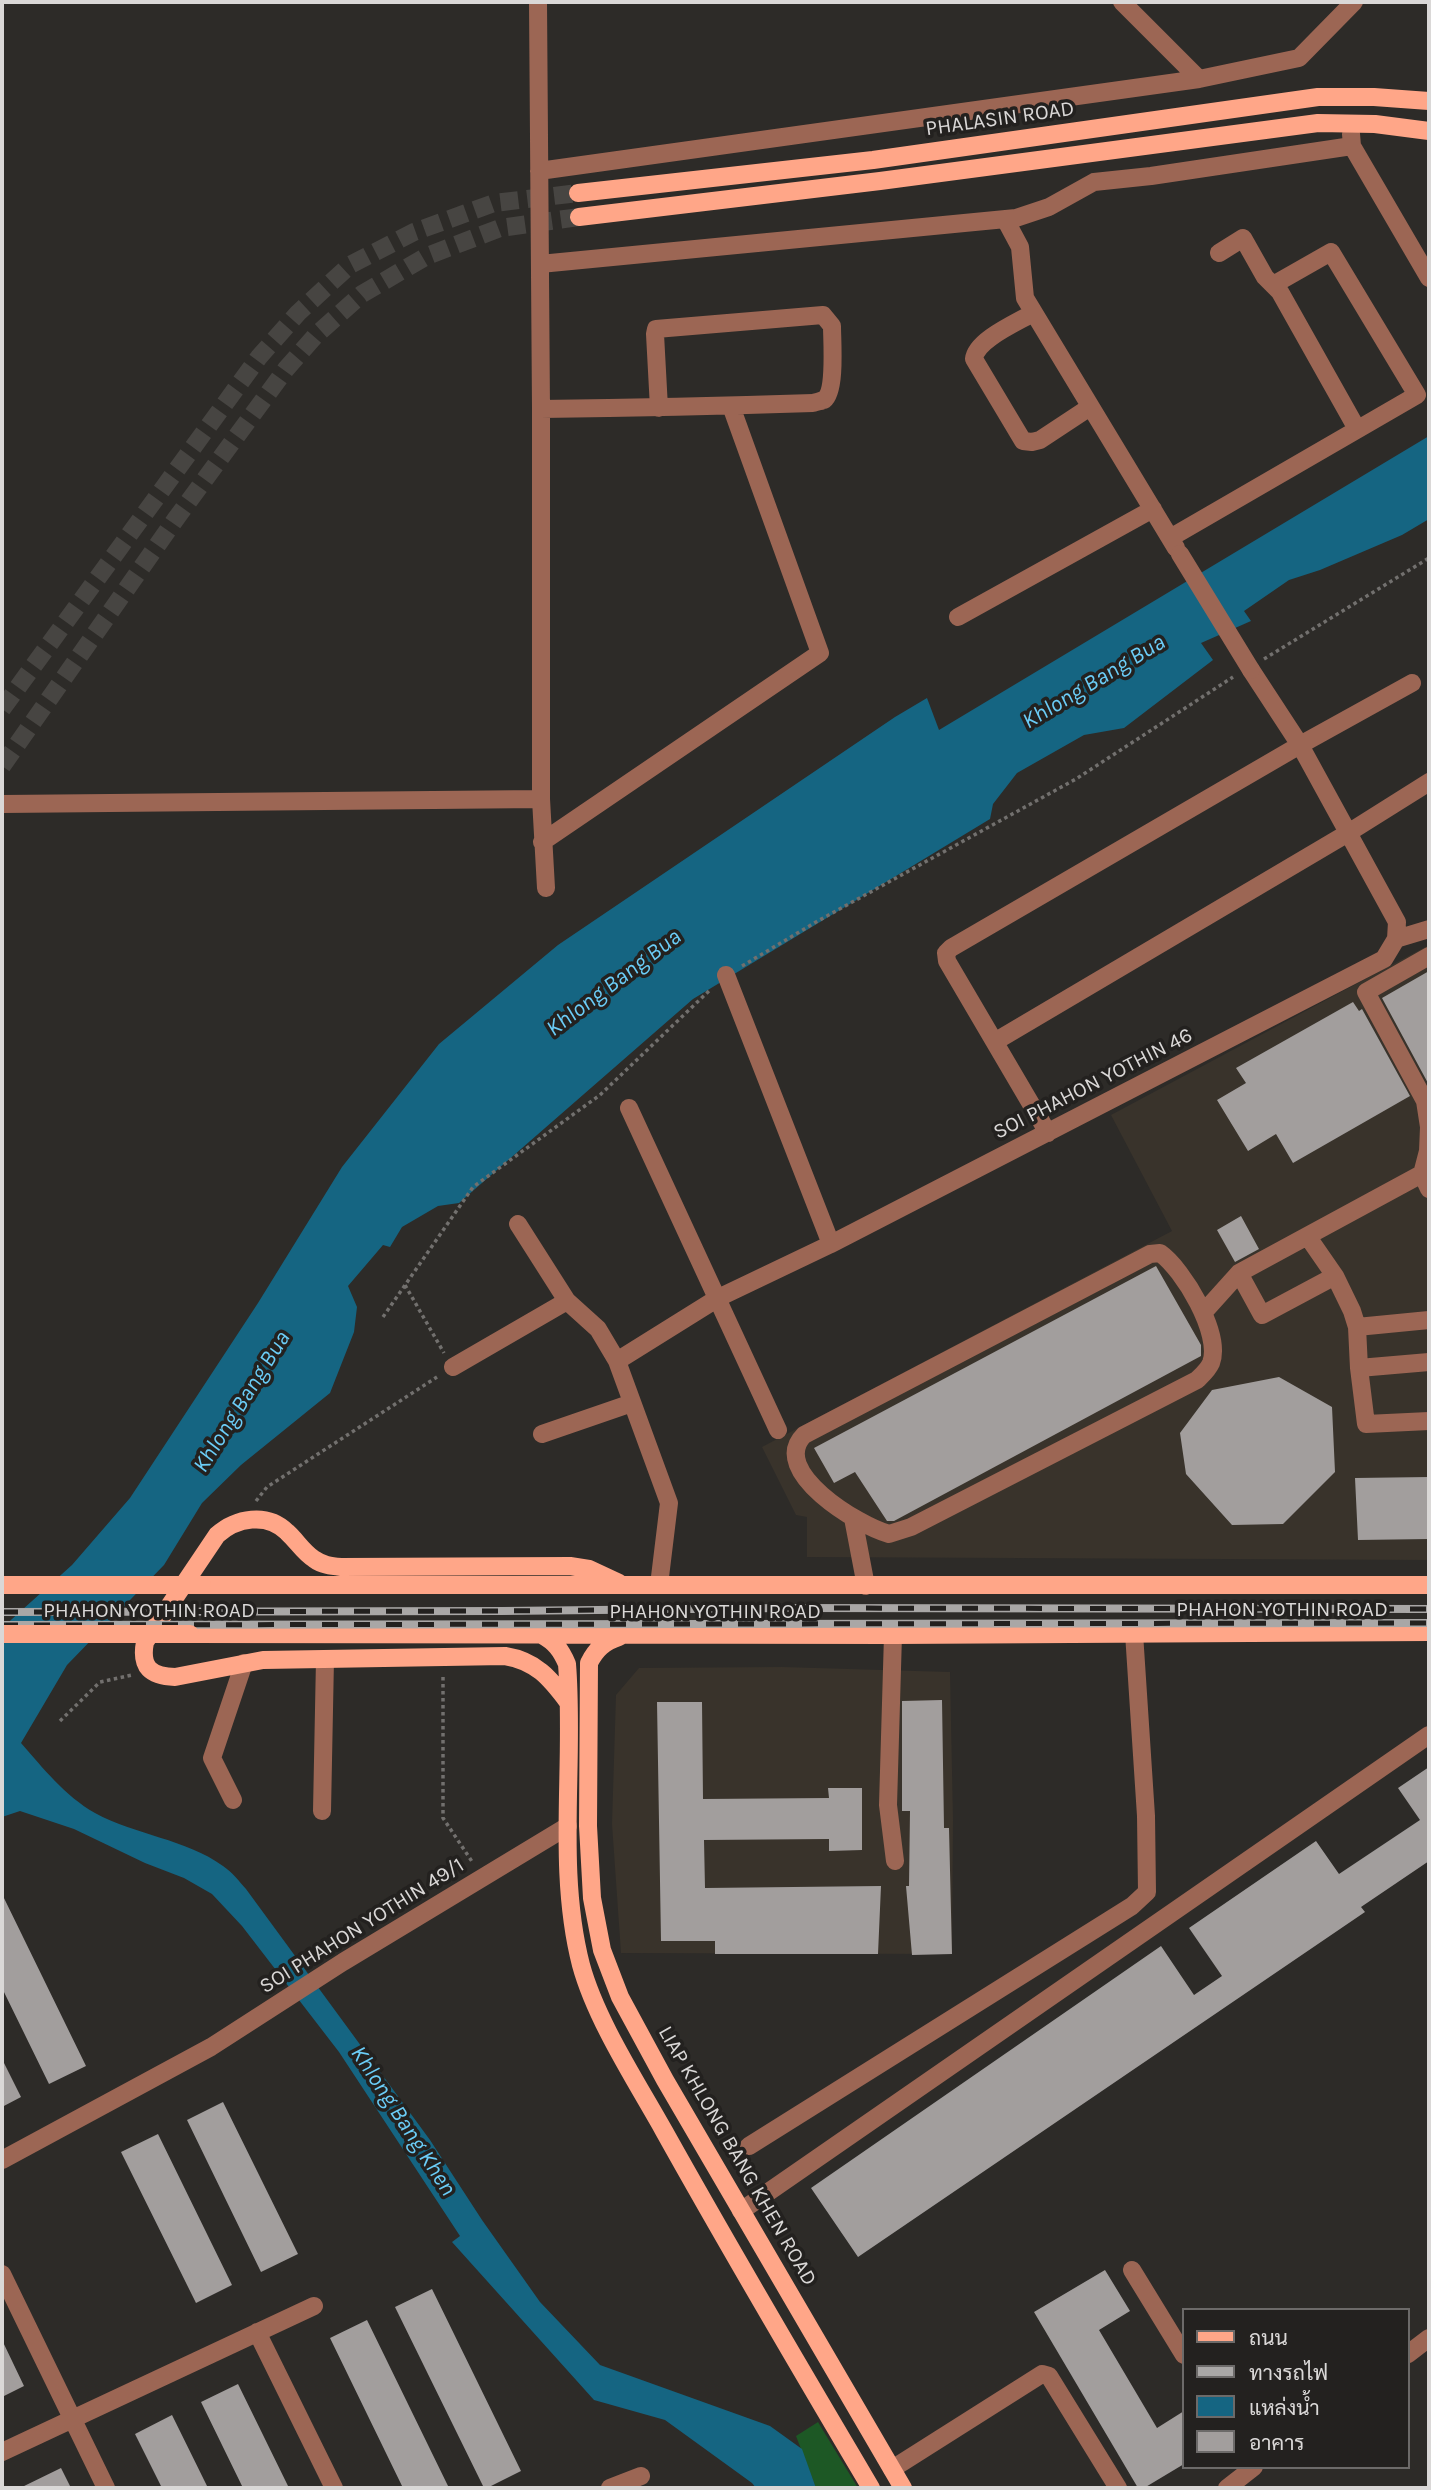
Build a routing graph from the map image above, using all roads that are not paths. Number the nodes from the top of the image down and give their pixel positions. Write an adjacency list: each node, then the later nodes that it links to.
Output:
1 (538, 2): 9 (street)
2 (1122, 2): 4 (street)
3 (1354, 2): 4 (street)
4 (1199, 79): 9 (street)
5 (1429, 102): 10 (main road, PHALASIN ROAD)
6 (1350, 124): 7 (main road); 8 (street); 11 (main road)
7 (1429, 131)
8 (1352, 146): 12 (street); 15 (street)
9 (538, 171): 14 (street)
10 (578, 193)
11 (579, 217)
12 (1005, 219): 14 (street); 17 (street)
13 (1219, 253): 16 (street)
14 (540, 264): 22 (street)
15 (1429, 278)
16 (1273, 285): 18 (street); 23 (street)
17 (1033, 313): 20 (street); 20 (street)
18 (1423, 391): 23 (street)
19 (731, 406): 21 (street); 21 (street); 33 (street)
20 (1090, 407): 24 (street)
21 (659, 408): 22 (street)
22 (541, 409): 30 (street)
23 (1357, 429): 25 (street)
24 (1153, 509): 25 (street); 26 (street)
25 (1170, 538): 28 (street, bridge)
26 (958, 617)
27 (1412, 683): 28 (street)
28 (1300, 745): 32 (street); 39 (street)
29 (1429, 782): 32 (street)
30 (541, 799): 31 (street); 33 (street)
31 (2, 804)
32 (1348, 833): 36 (street); 39 (street)
33 (542, 842): 34 (street)
34 (546, 888)
35 (1429, 929): 36 (street)
36 (1396, 939): 41 (street, SOI PHAHON YOTHIN 46)
37 (1429, 956): 42 (street)
38 (726, 975): 45 (street)
39 (996, 1041): 41 (street)
40 (629, 1108): 48 (street)
41 (1048, 1133): 45 (street, SOI PHAHON YOTHIN 46)
42 (1427, 1178): 44 (street)
43 (519, 1224): 49 (street)
44 (1308, 1237): 46 (street); 47 (street)
45 (831, 1244): 48 (street, SOI PHAHON YOTHIN 46)
46 (1239, 1273): 47 (street); 50 (street)
47 (1335, 1276): 52 (street)
48 (718, 1298): 53 (street, SOI PHAHON YOTHIN 46); 59 (street)
49 (567, 1301): 53 (street); 55 (street)
50 (1203, 1313): 61 (street); 61 (street)
51 (1429, 1320): 52 (street)
52 (1357, 1327): 56 (street)
53 (617, 1361): 57 (street)
54 (1429, 1362): 56 (street)
55 (453, 1367)
56 (1359, 1368): 58 (street)
57 (632, 1403): 60 (street); 64 (street)
58 (1429, 1421)
59 (778, 1430)
60 (542, 1434)
61 (853, 1518): 66 (street)
62 (2, 1585): 63 (main road, PHAHON YOTHIN ROAD, bridge)
63 (622, 1585): 64 (main road, PHAHON YOTHIN ROAD); 74 (main road)
64 (659, 1585): 66 (main road, PHAHON YOTHIN ROAD)
65 (1429, 1585): 66 (main road, PHAHON YOTHIN ROAD)
66 (866, 1586)
67 (1429, 1632): 68 (main road, PHAHON YOTHIN ROAD)
68 (1134, 1633): 72 (main road, PHAHON YOTHIN ROAD); 83 (street)
69 (2, 1634): 70 (main road, PHAHON YOTHIN ROAD, bridge)
70 (542, 1635): 71 (main road, PHAHON YOTHIN ROAD); 75 (main road)
71 (625, 1635): 72 (main road, PHAHON YOTHIN ROAD); 81 (main road, LIAP KHLONG BANG KHEN ROAD)
72 (893, 1635): 82 (street)
73 (325, 1659): 74 (main road); 75 (main road); 78 (street)
74 (244, 1663): 77 (street)
75 (568, 1702): 79 (main road)
76 (1429, 1735): 85 (street)
77 (233, 1800)
78 (322, 1811)
79 (568, 1826): 80 (main road); 84 (street, SOI PHAHON YOTHIN 49/1)
80 (569, 1861): 81 (main road); 101 (main road)
81 (590, 1861): 85 (main road, LIAP KHLONG BANG KHEN ROAD)
82 (895, 1861)
83 (749, 2146)
84 (2, 2160)
85 (741, 2211): 95 (main road, LIAP KHLONG BANG KHEN ROAD)
86 (1132, 2270): 92 (street)
87 (2, 2274): 93 (street)
88 (314, 2305): 89 (street)
89 (257, 2332): 93 (street); 99 (street)
90 (1429, 2338): 91 (street)
91 (1410, 2352)
92 (1182, 2353)
93 (72, 2419): 94 (street); 98 (street)
94 (2, 2452)
95 (892, 2469): 102 (main road, LIAP KHLONG BANG KHEN ROAD); 103 (street)
96 (1251, 2469): 104 (street)
97 (642, 2476): 100 (street)
98 (106, 2488)
99 (334, 2488)
100 (610, 2488)
101 (871, 2488)
102 (903, 2488)
103 (1118, 2488)
104 (1227, 2488)

